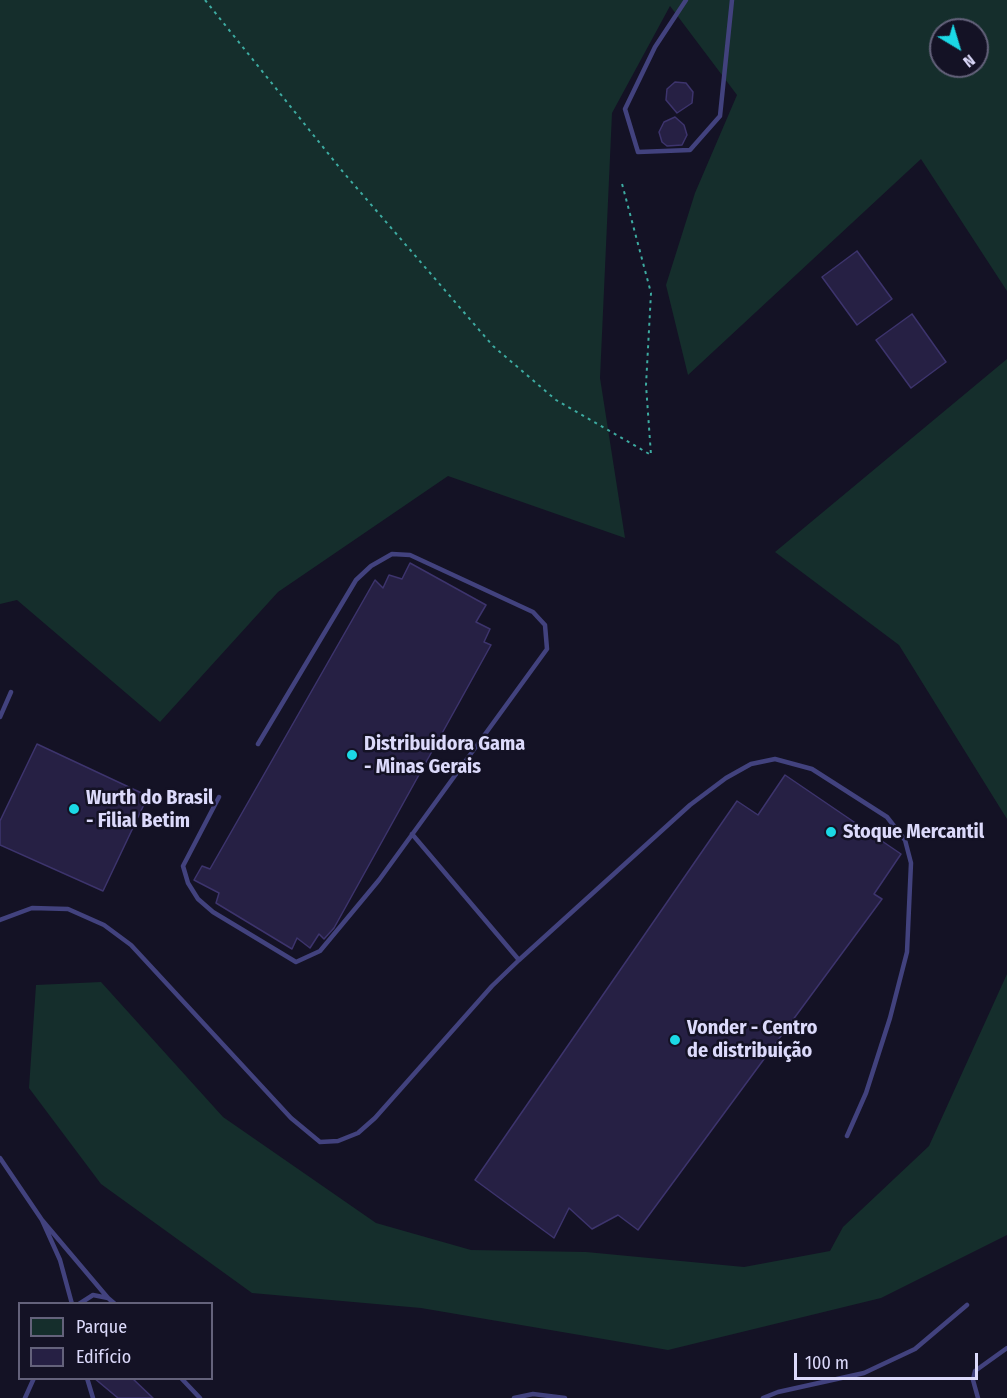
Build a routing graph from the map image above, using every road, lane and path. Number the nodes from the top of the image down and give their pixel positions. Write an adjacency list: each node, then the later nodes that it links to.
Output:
1 (205, 0): 4 (path)
2 (686, 0): 3 (lane)
3 (732, 0)
4 (621, 180)
5 (11, 692): 6 (lane)
6 (0, 717)
7 (258, 744): 9 (lane)
8 (219, 797): 9 (lane)
9 (412, 834): 11 (lane)
10 (0, 920): 11 (lane)
11 (519, 960): 12 (lane)
12 (847, 1136)
13 (0, 1158): 14 (lane)
14 (42, 1220): 15 (lane); 16 (lane)
15 (108, 1298): 17 (lane); 18 (lane)
16 (71, 1302)
17 (82, 1302)
18 (113, 1302)
19 (967, 1305): 29 (lane)
20 (1007, 1347): 30 (lane)
21 (33, 1380): 24 (lane)
22 (88, 1380): 25 (lane)
23 (183, 1380): 26 (lane)
24 (25, 1398)
25 (93, 1398)
26 (200, 1398)
27 (514, 1398): 28 (lane)
28 (565, 1398)
29 (763, 1398)
30 (978, 1398)

